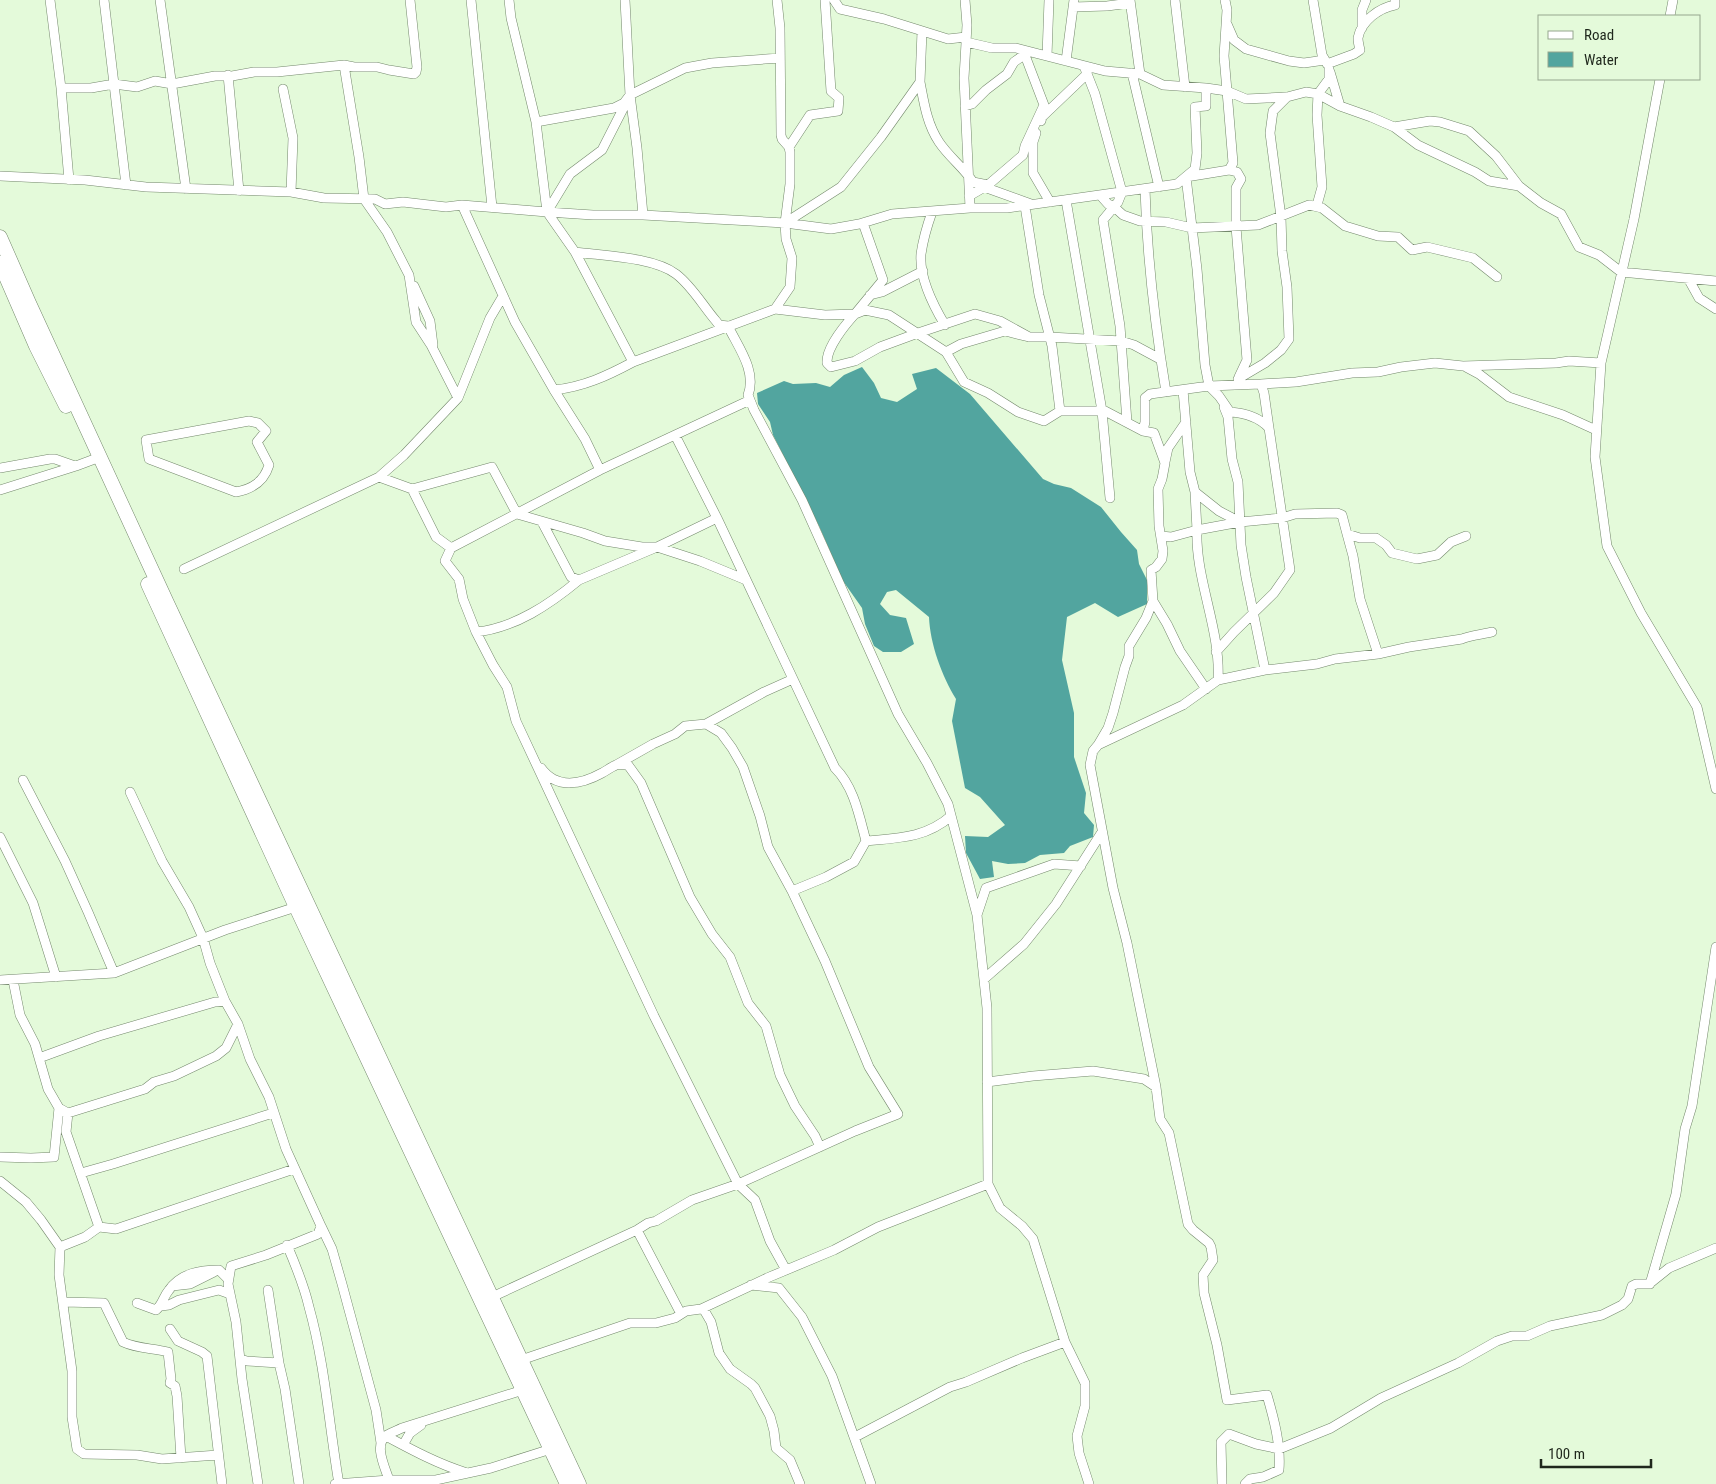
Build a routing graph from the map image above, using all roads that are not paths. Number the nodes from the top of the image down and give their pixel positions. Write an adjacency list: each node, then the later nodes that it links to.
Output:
1 (50, 0): 42 (street)
2 (104, 0): 39 (street)
3 (160, 0): 40 (street)
4 (410, 0): 33 (street)
5 (471, 0): 77 (street)
6 (508, 0): 51 (street)
7 (625, 0): 47 (street)
8 (777, 0): 30 (street)
9 (825, 0): 53 (street)
10 (834, 0): 26 (street)
11 (965, 0): 27 (street)
12 (1049, 0): 29 (street)
13 (1175, 0): 41 (street)
14 (1225, 0): 24 (street)
15 (1313, 0): 32 (street)
16 (1360, 0): 22 (street)
17 (1366, 0): 22 (street)
18 (1396, 0): 25 (street)
19 (1673, 0): 23 (street)
20 (1130, 1): 21 (street); 35 (street)
21 (1073, 3): 31 (street)
22 (1362, 10): 25 (street)
23 (1670, 15)
24 (1226, 21): 32 (street); 45 (street)
25 (1362, 28): 32 (street)
26 (922, 31): 27 (street); 38 (street)
27 (966, 39): 28 (street); 49 (street)
28 (1023, 53): 29 (street); 49 (street); 60 (street)
29 (1047, 56): 31 (street)
30 (780, 58): 47 (street); 53 (street)
31 (1066, 61): 34 (street)
32 (1327, 64): 46 (street); 50 (street)
33 (344, 65): 36 (street); 70 (street)
34 (1086, 70): 35 (street); 67 (street); 72 (street)
35 (1136, 74): 41 (street); 62 (street)
36 (228, 75): 40 (street); 65 (street)
37 (1660, 80): 92 (street)
38 (920, 82): 55 (street); 84 (street)
39 (114, 84): 40 (street); 42 (street); 59 (street)
40 (172, 84): 63 (street)
41 (1185, 87): 43 (street)
42 (61, 88): 58 (street)
43 (1206, 88): 45 (street); 57 (street)
44 (283, 90): 66 (street)
45 (1228, 91): 48 (street); 54 (street)
46 (1318, 94): 48 (street); 50 (street); 75 (street)
47 (630, 95): 51 (street); 79 (street); 81 (street)
48 (1287, 97): 82 (street)
49 (965, 106): 55 (street)
50 (1340, 106): 52 (street)
51 (536, 122): 79 (street)
52 (1394, 127): 61 (street); 61 (street)
53 (789, 147): 84 (street)
54 (1229, 170): 57 (street); 86 (street)
55 (969, 175): 60 (street); 69 (street)
56 (0, 176): 58 (street)
57 (1186, 177): 62 (street); 87 (street)
58 (69, 180): 59 (street)
59 (126, 185): 63 (street)
60 (986, 186): 69 (street); 74 (street)
61 (1519, 186): 92 (street)
62 (1159, 187): 64 (street)
63 (186, 188): 65 (street)
64 (1145, 189): 67 (street); 83 (street)
65 (239, 191): 66 (street)
66 (291, 192): 70 (street)
67 (1122, 192): 68 (street); 76 (street)
68 (1100, 195): 71 (street); 76 (street)
69 (969, 196): 78 (street)
70 (364, 199): 73 (street); 121 (street)
71 (1066, 200): 72 (street); 107 (street)
72 (1050, 202): 74 (street)
73 (462, 204): 77 (street); 98 (street)
74 (1029, 205): 78 (street); 106 (street)
75 (1316, 205): 82 (street); 93 (street)
76 (1114, 206): 83 (street); 108 (street)
77 (492, 207): 79 (street)
78 (970, 208): 80 (street)
79 (547, 212): 81 (street); 89 (street)
80 (932, 212): 85 (street); 91 (street)
81 (643, 215): 84 (street)
82 (1281, 217): 86 (street); 114 (street)
83 (1146, 222): 87 (street); 110 (street)
84 (785, 223): 85 (street); 99 (street)
85 (863, 223): 97 (street)
86 (1236, 226): 87 (street); 114 (street)
87 (1192, 228): 117 (street)
88 (0, 237): 133 (highway)
89 (575, 252): 103 (street); 111 (street)
90 (0, 263): 96 (highway)
91 (923, 271): 97 (street); 102 (street)
92 (1621, 272): 94 (street); 112 (street)
93 (1497, 277)
94 (1690, 280): 95 (street); 100 (street)
95 (1716, 281)
96 (5, 289): 133 (highway)
97 (870, 295): 101 (street)
98 (504, 296): 118 (street); 121 (street)
99 (775, 309): 101 (street); 103 (street)
100 (1716, 309)
101 (855, 314): 104 (street); 104 (street)
102 (945, 325): 104 (street); 105 (street)
103 (728, 326): 111 (street); 122 (street)
104 (918, 333): 109 (street)
105 (1029, 337): 106 (street); 109 (street)
106 (1050, 337): 107 (street); 125 (street)
107 (1090, 339): 108 (street); 124 (street)
108 (1121, 342): 110 (street); 126 (street)
109 (946, 352): 125 (street)
110 (1160, 359): 120 (street)
111 (633, 362): 118 (street)
112 (1601, 363): 113 (street); 129 (street)
113 (1463, 366): 115 (street); 129 (street)
114 (1238, 379): 116 (street)
115 (1261, 384): 116 (street); 128 (street)
116 (1226, 385): 117 (street)
117 (1209, 386): 119 (street); 123 (street)
118 (554, 390): 137 (street)
119 (1183, 390): 120 (street); 127 (street)
120 (1166, 392): 130 (street)
121 (458, 398): 138 (street)
122 (750, 400): 131 (street); 174 (street)
123 (1221, 400): 128 (street); 147 (street)
124 (1102, 411): 125 (street); 126 (street); 142 (street)
125 (1060, 412)
126 (1127, 422): 130 (street)
127 (1186, 422): 134 (street); 141 (street)
128 (1269, 428): 145 (street)
129 (1596, 430): 172 (street)
130 (1143, 431): 134 (street)
131 (675, 435): 137 (street); 144 (street)
132 (146, 440): 132 (street)
133 (96, 459): 135 (street); 180 (highway); 183 (highway)
134 (1165, 463): 150 (street)
135 (76, 466): 136 (street); 140 (street)
136 (0, 468)
137 (600, 470): 143 (street)
138 (379, 477): 139 (street); 154 (street)
139 (412, 489): 143 (street); 153 (street)
140 (0, 490)
141 (1195, 492): 147 (street); 148 (street)
142 (1110, 498)
143 (517, 514): 146 (street); 153 (street)
144 (717, 518): 152 (street); 156 (street)
145 (1282, 518): 147 (street); 149 (street); 158 (street)
146 (542, 522): 152 (street); 155 (street)
147 (1240, 522): 148 (street); 158 (street)
148 (1197, 530): 150 (street); 161 (street)
149 (1346, 534): 151 (street); 162 (street)
150 (1161, 536): 157 (street)
151 (1466, 536)
152 (658, 547): 155 (street); 156 (street)
153 (451, 548): 159 (street)
154 (184, 569)
155 (579, 580): 159 (street)
156 (746, 580): 164 (street)
157 (1153, 602): 166 (street); 168 (street)
158 (1254, 612): 161 (street); 163 (street)
159 (476, 632): 169 (street)
160 (1492, 632): 162 (street)
161 (1216, 652): 165 (street)
162 (1378, 654): 163 (street)
163 (1265, 670): 165 (street)
164 (794, 679): 167 (street); 177 (street)
165 (1218, 680): 166 (street)
166 (1206, 689): 168 (street)
167 (706, 724): 170 (street); 179 (street)
168 (1098, 745): 175 (street)
169 (534, 761): 170 (street); 204 (street)
170 (616, 765): 199 (street)
171 (23, 780): 185 (street)
172 (1716, 789)
173 (130, 792): 182 (street)
174 (951, 816): 177 (street); 181 (street)
175 (1102, 832): 178 (street); 195 (street)
176 (0, 837): 186 (street)
177 (866, 840): 179 (street)
178 (1081, 866): 181 (street); 187 (street)
179 (792, 891): 199 (street)
180 (296, 907): 182 (street); 183 (highway)
181 (977, 915): 187 (street)
182 (203, 938): 185 (street); 190 (street)
183 (317, 938): 218 (highway); 229 (highway)
184 (1716, 947): 191 (street)
185 (114, 973): 186 (street)
186 (56, 977): 189 (street)
187 (984, 979): 194 (street)
188 (0, 980): 189 (street)
189 (13, 980): 193 (street)
190 (225, 1001): 192 (street); 193 (street)
191 (1712, 1008): 214 (street)
192 (238, 1024): 197 (street); 198 (street)
193 (40, 1058): 196 (street)
194 (987, 1082): 195 (street); 205 (street)
195 (1156, 1087): 235 (street)
196 (59, 1108): 197 (street); 200 (street)
197 (68, 1113): 202 (street)
198 (273, 1113): 201 (street); 202 (street)
199 (820, 1148): 204 (street)
200 (0, 1157)
201 (294, 1169): 206 (street); 207 (street)
202 (81, 1173): 207 (street)
203 (0, 1181): 210 (street)
204 (738, 1184): 208 (street); 212 (street)
205 (988, 1184): 212 (street); 225 (street)
206 (321, 1226): 209 (street); 232 (street)
207 (99, 1227): 210 (street)
208 (636, 1230): 218 (street); 223 (street)
209 (287, 1246): 213 (street); 245 (street)
210 (60, 1247): 219 (street)
211 (1716, 1248): 214 (street)
212 (786, 1270): 215 (street)
213 (228, 1279): 217 (street); 221 (street)
214 (1650, 1284): 235 (street)
215 (751, 1285): 222 (street); 231 (street)
216 (268, 1290): 228 (street)
217 (230, 1294): 221 (street); 226 (street)
218 (492, 1298): 227 (highway)
219 (64, 1302): 237 (street); 237 (street)
220 (136, 1303): 221 (street)
221 (161, 1306)
222 (701, 1309): 223 (street); 248 (street)
223 (682, 1314): 227 (street)
224 (170, 1329): 236 (street)
225 (1065, 1342): 231 (street); 250 (street)
226 (240, 1359): 228 (street); 242 (street)
227 (521, 1360): 247 (highway)
228 (279, 1363): 243 (street)
229 (523, 1390): 230 (street); 234 (highway)
230 (427, 1420): 232 (street); 233 (street)
231 (854, 1437): 249 (street)
232 (383, 1439): 233 (street); 239 (street)
233 (403, 1445): 238 (street)
234 (551, 1449): 238 (street); 246 (highway)
235 (1279, 1449): 240 (street); 251 (street)
236 (218, 1455): 237 (street); 241 (street)
237 (181, 1458)
238 (468, 1473): 239 (street)
239 (389, 1480): 245 (street)
240 (1248, 1482)
241 (222, 1484)
242 (258, 1484)
243 (299, 1484)
244 (335, 1484): 245 (street)
245 (339, 1484)
246 (567, 1484)
247 (579, 1484)
248 (800, 1484)
249 (871, 1484)
250 (1088, 1484)
251 (1222, 1484)

